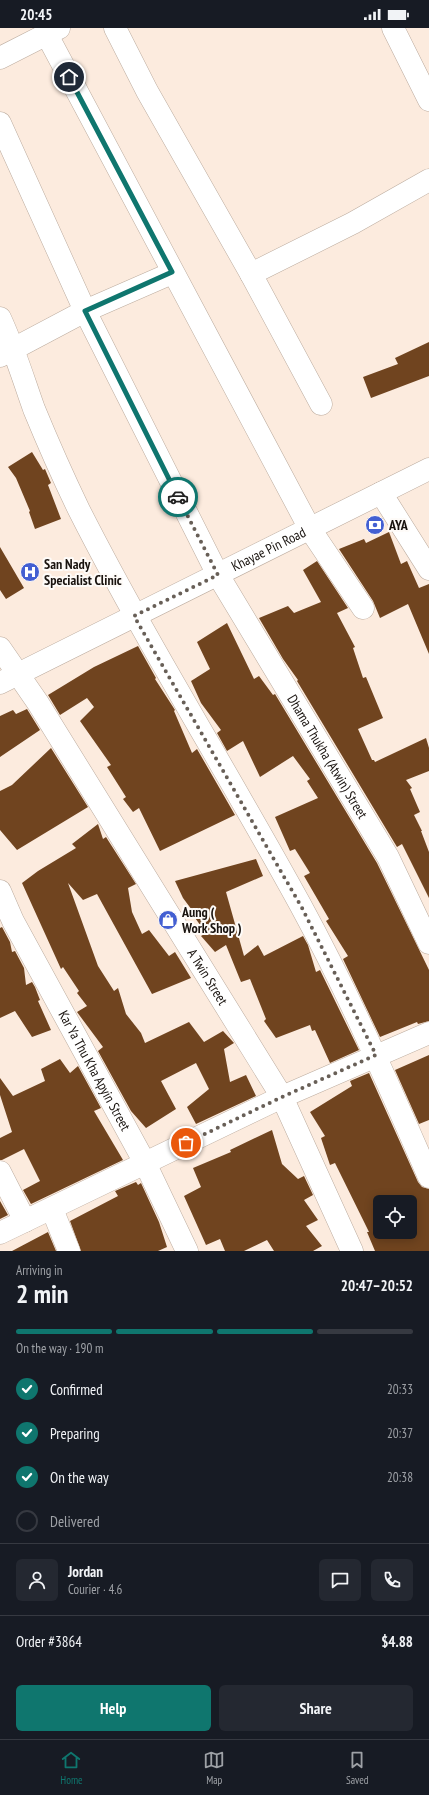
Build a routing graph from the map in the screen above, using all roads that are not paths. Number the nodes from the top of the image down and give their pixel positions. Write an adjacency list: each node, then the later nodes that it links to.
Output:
1 (115, 28): 9 (street)
2 (393, 28): 5 (street)
3 (53, 31): 4 (street); 8 (street)
4 (0, 58)
5 (429, 100)
6 (0, 123): 10 (street, Dhama Thukha (Atwin) Street)
7 (429, 180): 9 (street)
8 (172, 272): 10 (street); 16 (street)
9 (251, 274): 13 (street)
10 (85, 311): 12 (street); 18 (street, Dhama Thukha (Atwin) Street)
11 (0, 318): 12 (street)
12 (7, 353): 20 (street)
13 (321, 404)
14 (429, 469): 15 (street, Khayae Pin Road)
15 (381, 493): 16 (street, Khayae Pin Road); 17 (street)
16 (310, 528): 18 (street, Khayae Pin Road); 19 (street)
17 (429, 570)
18 (218, 575): 20 (street, Khayae Pin Road); 24 (street, Dhama Thukha (Atwin) Street)
19 (363, 608)
20 (134, 616): 22 (street, Khayae Pin Road); 26 (street)
21 (0, 648): 22 (street, A Twin Street)
22 (9, 678): 27 (street, A Twin Street)
23 (0, 891): 28 (street, Kar Ya Thu Kha Apyin Street)
24 (429, 943)
25 (429, 1033): 26 (street)
26 (376, 1055): 27 (street); 30 (street)
27 (282, 1097): 28 (street); 36 (street, A Twin Street)
28 (145, 1163): 31 (street); 35 (street, Kar Ya Thu Kha Apyin Street)
29 (0, 1172): 32 (street)
30 (429, 1178)
31 (52, 1209): 32 (street); 34 (street)
32 (25, 1222): 33 (street)
33 (0, 1233)
34 (69, 1251)
35 (187, 1251)
36 (352, 1251)

